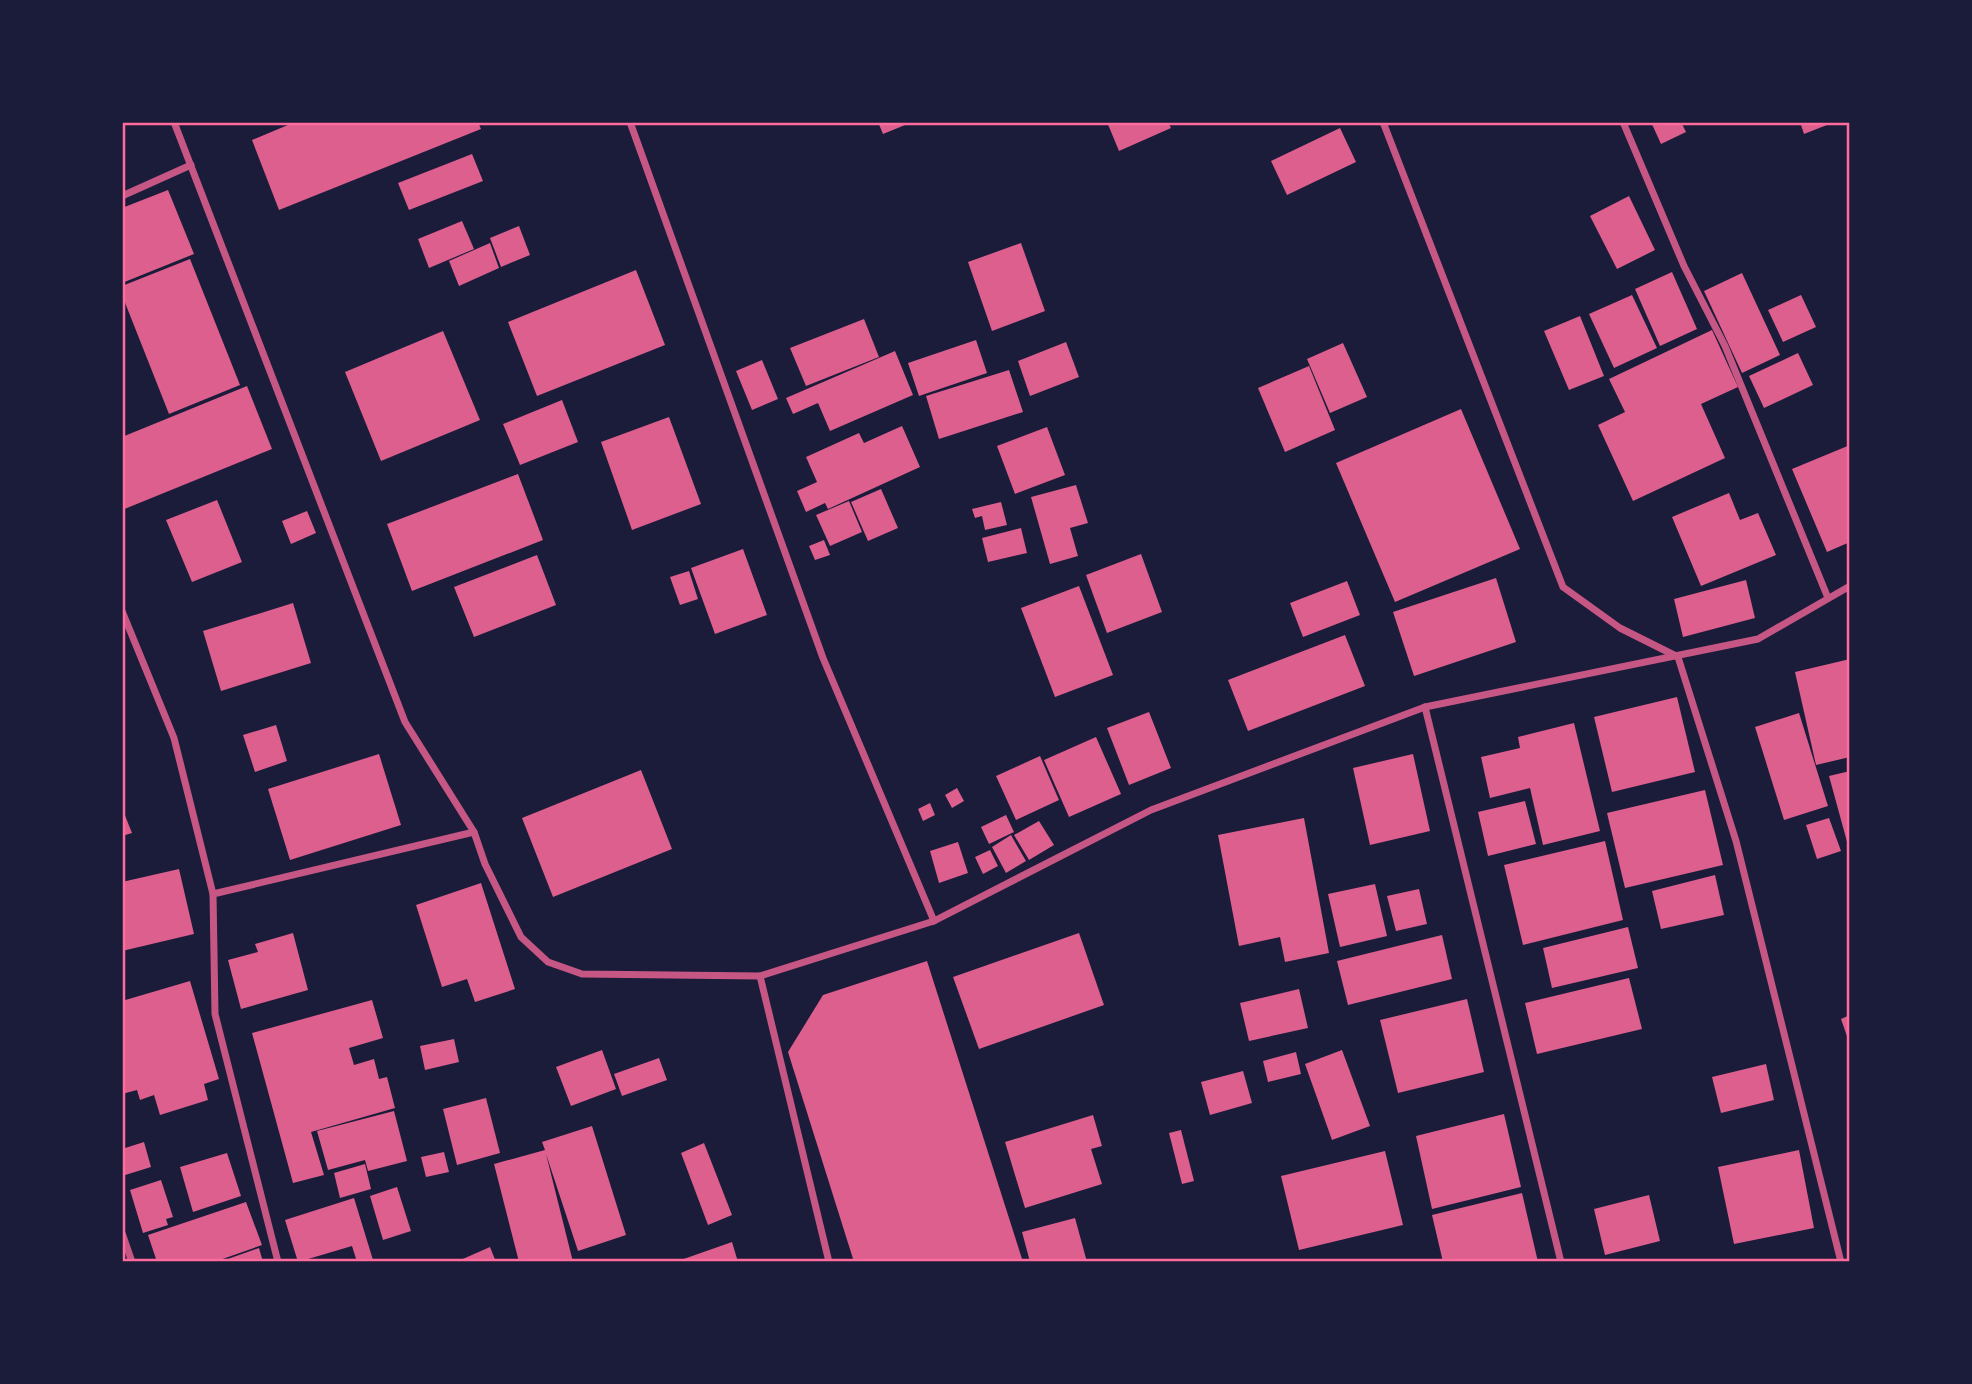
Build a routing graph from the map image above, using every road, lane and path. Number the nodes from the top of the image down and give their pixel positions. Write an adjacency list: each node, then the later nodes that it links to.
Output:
1 (174, 122): 5 (street)
2 (631, 122): 14 (street)
3 (1383, 122): 10 (street)
4 (1623, 122): 8 (street)
5 (191, 165): 6 (street); 12 (street)
6 (122, 196)
7 (1850, 586): 8 (street)
8 (1828, 598): 10 (street)
9 (122, 611): 13 (street)
10 (1678, 657): 11 (street); 21 (street)
11 (1425, 707): 14 (street); 20 (street)
12 (474, 832): 13 (street); 15 (street)
13 (213, 894): 18 (street)
14 (934, 921): 15 (street)
15 (760, 976): 19 (street)
16 (122, 1233): 17 (street)
17 (132, 1262)
18 (278, 1262)
19 (830, 1262)
20 (1561, 1262)
21 (1842, 1262)

